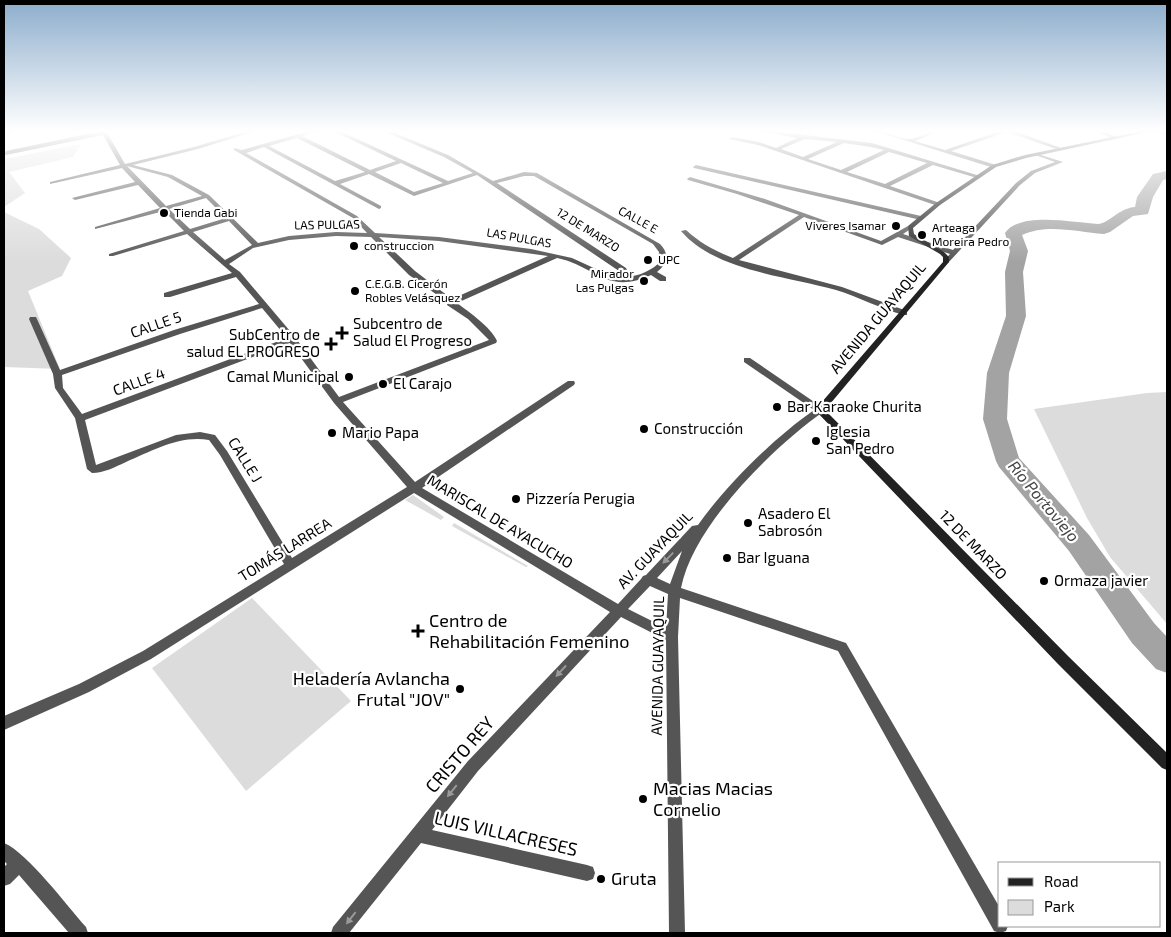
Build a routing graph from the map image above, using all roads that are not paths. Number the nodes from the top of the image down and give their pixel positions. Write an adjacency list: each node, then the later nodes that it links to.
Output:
1 (87, 175): 21 (street)
2 (132, 175): 22 (street, MARISCAL DE AYACUCHO)
3 (165, 175): 26 (street)
4 (282, 175): 39 (street)
5 (320, 175): 23 (street)
6 (361, 175): 23 (street)
7 (375, 175): 24 (street)
8 (429, 175): 24 (street)
9 (473, 175): 24 (street)
10 (481, 175): 20 (street, 12 DE MARZO)
11 (521, 175): 20 (street, CALLE E)
12 (534, 175): 48 (street, CALLE E)
13 (730, 175): 32 (street)
14 (848, 175): 25 (street)
15 (909, 175): 25 (street)
16 (973, 175): 18 (street)
17 (1029, 175): 42 (street)
18 (977, 176): 28 (street)
19 (690, 179): 31 (street)
20 (494, 182): 50 (street, 12 DE MARZO)
21 (52, 183)
22 (139, 183): 27 (street); 30 (street, MARISCAL DE AYACUCHO)
23 (336, 183): 29 (street)
24 (448, 183)
25 (884, 187): 28 (street)
26 (208, 196): 30 (street); 33 (street)
27 (75, 198)
28 (938, 204): 32 (street)
29 (379, 207)
30 (166, 208): 35 (street); 37 (street, MARISCAL DE AYACUCHO)
31 (804, 214): 38 (street); 45 (street)
32 (921, 218): 34 (street)
33 (230, 219): 37 (street); 40 (street)
34 (910, 227): 38 (street); 41 (street)
35 (97, 228)
36 (684, 231): 45 (street)
37 (188, 232): 43 (street); 47 (street, MARISCAL DE AYACUCHO)
38 (896, 234): 41 (street)
39 (376, 236): 40 (street, LAS PULGAS); 44 (street, LAS PULGAS); 53 (street)
40 (256, 245): 47 (street, LAS PULGAS)
41 (928, 245): 42 (street); 46 (street)
42 (954, 253): 46 (street)
43 (111, 255)
44 (555, 256): 50 (street, LAS PULGAS); 53 (street)
45 (734, 261): 55 (street)
46 (946, 262): 55 (street, AVENIDA GUAYAQUIL)
47 (225, 263): 49 (street, MARISCAL DE AYACUCHO)
48 (652, 272): 50 (street, LAS PULGAS); 51 (street)
49 (237, 274): 52 (street); 54 (street, MARISCAL DE AYACUCHO)
50 (602, 276)
51 (663, 279)
52 (167, 295)
53 (450, 303): 61 (street)
54 (264, 305): 57 (street, MARISCAL DE AYACUCHO); 59 (street, CALLE 5)
55 (904, 314): 62 (street, AVENIDA GUAYAQUIL)
56 (33, 320): 59 (street)
57 (292, 339): 61 (street, MARISCAL DE AYACUCHO); 63 (street, CALLE 4)
58 (747, 360): 62 (street, 12 DE MARZO)
59 (58, 374): 63 (street)
60 (572, 384): 64 (street, TOMÁS LARREA)
61 (337, 400): 64 (street, MARISCAL DE AYACUCHO)
62 (820, 410): 65 (street, AVENIDA GUAYAQUIL); 72 (street, 12 DE MARZO)
63 (80, 418): 66 (street, CALLE J)
64 (414, 488): 66 (street, TOMÁS LARREA); 69 (street, MARISCAL DE AYACUCHO)
65 (714, 511): 67 (street, AV. GUAYAQUIL, one-way to 67); 68 (street, AVENIDA GUAYAQUIL)
66 (291, 566): 71 (street, TOMÁS LARREA)
67 (647, 579): 68 (street); 69 (street, AV. GUAYAQUIL)
68 (674, 591): 70 (street, AVENIDA GUAYAQUIL); 78 (street)
69 (618, 610): 70 (street, MARISCAL DE AYACUCHO); 73 (street, CRISTO REY, one-way to 73)
70 (672, 637): 81 (street, AVENIDA GUAYAQUIL)
71 (4, 723)
72 (1167, 763)
73 (417, 834): 76 (street, LUIS VILLACRESES); 80 (street, CRISTO REY, one-way to 80)
74 (4, 851): 75 (street)
75 (19, 863): 77 (street); 79 (street)
76 (586, 874)
77 (4, 878)
78 (998, 921)
79 (80, 933)
80 (339, 933)
81 (676, 933)

